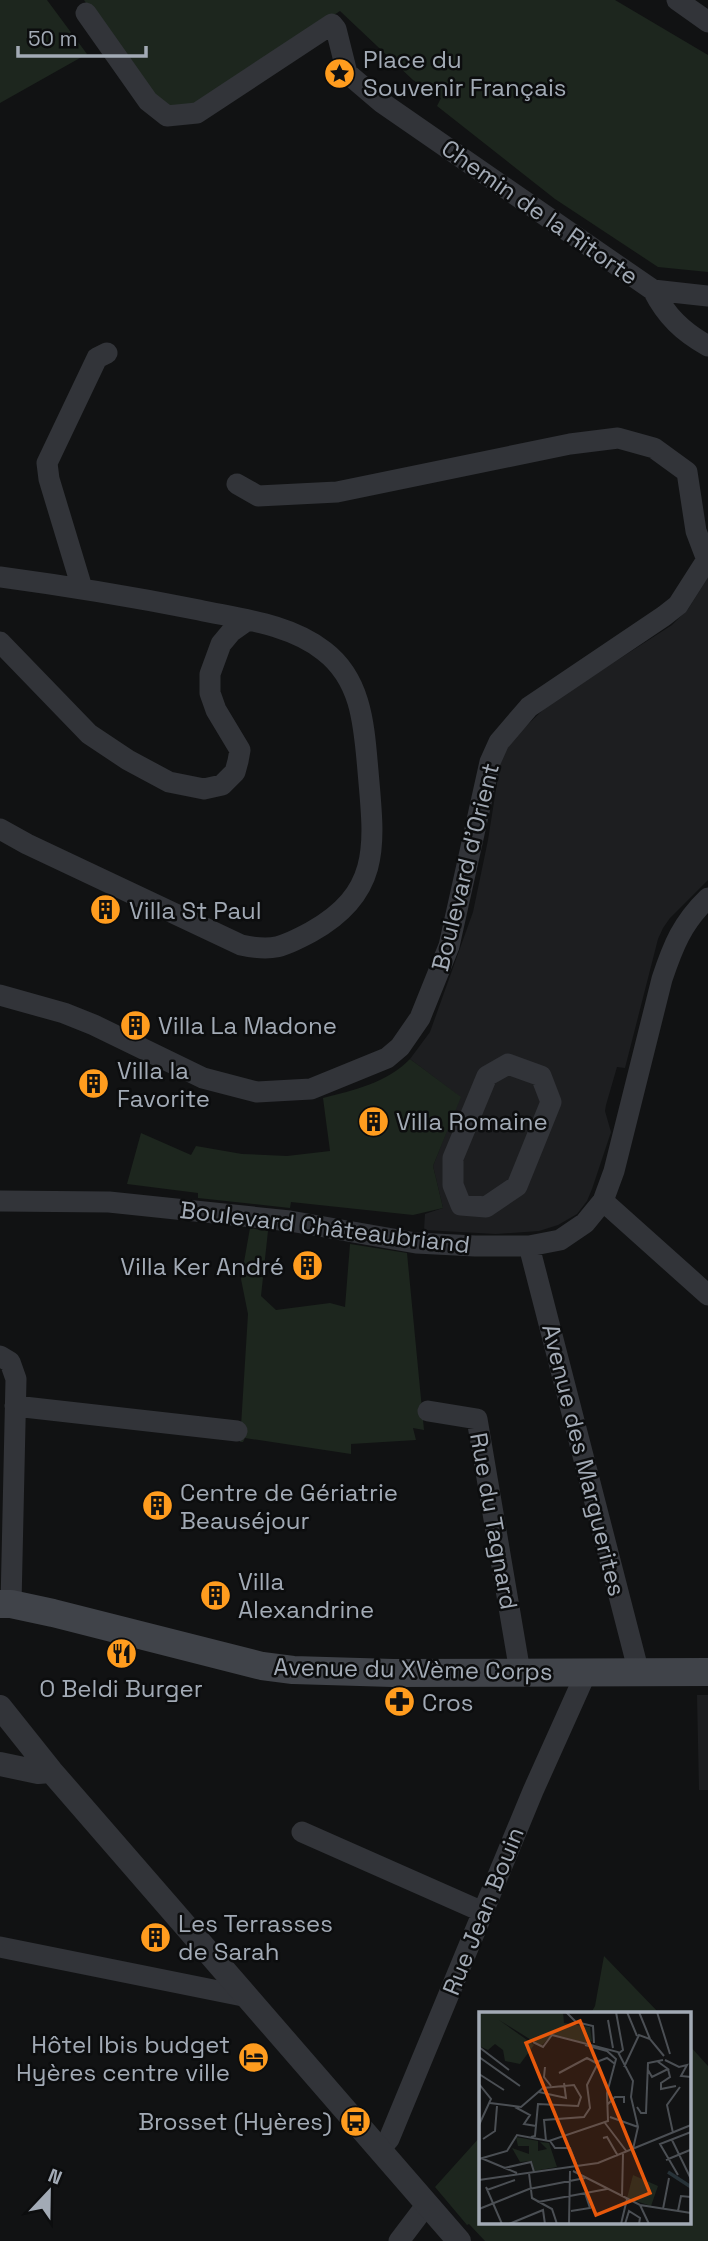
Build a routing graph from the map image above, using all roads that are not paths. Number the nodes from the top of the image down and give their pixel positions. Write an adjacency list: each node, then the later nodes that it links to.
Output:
1 (677, 0): 3 (street)
2 (86, 13): 4 (street, Chemin de la Ritorte)
3 (708, 22)
4 (653, 290): 5 (street, Chemin de la Ritorte); 6 (street)
5 (708, 296)
6 (708, 346)
7 (107, 353): 11 (street)
8 (237, 484): 9 (street)
9 (708, 559): 16 (street, Boulevard d'Orient)
10 (0, 577): 11 (street)
11 (82, 588): 12 (street)
12 (248, 620): 13 (street); 14 (street)
13 (0, 642)
14 (0, 829)
15 (708, 898): 19 (street, Boulevard Châteaubriand)
16 (0, 995)
17 (541, 1076): 17 (street)
18 (0, 1201): 20 (street, Boulevard Châteaubriand)
19 (603, 1201): 20 (street, Boulevard Châteaubriand); 21 (street)
20 (529, 1246): 30 (street, Avenue des Marguerites)
21 (708, 1294)
22 (0, 1356): 23 (street)
23 (15, 1406): 25 (street); 26 (street)
24 (428, 1411): 27 (street, Rue du Tagnard)
25 (237, 1431)
26 (6, 1604): 27 (main road, Avenue du XVème Corps)
27 (520, 1672): 29 (main road, Avenue du XVème Corps)
28 (708, 1672): 30 (main road, Avenue du XVème Corps)
29 (586, 1673): 30 (main road, Avenue du XVème Corps); 35 (street, Rue Jean Bouin)
30 (639, 1673)
31 (0, 1707): 33 (street)
32 (0, 1764): 33 (street)
33 (51, 1771): 37 (street)
34 (302, 1832): 35 (street)
35 (483, 1912): 38 (street, Rue Jean Bouin)
36 (0, 1947): 37 (street)
37 (248, 1997): 38 (street)
38 (380, 2149): 39 (street)
39 (427, 2204): 40 (street); 41 (street)
40 (399, 2241)
41 (459, 2241)

